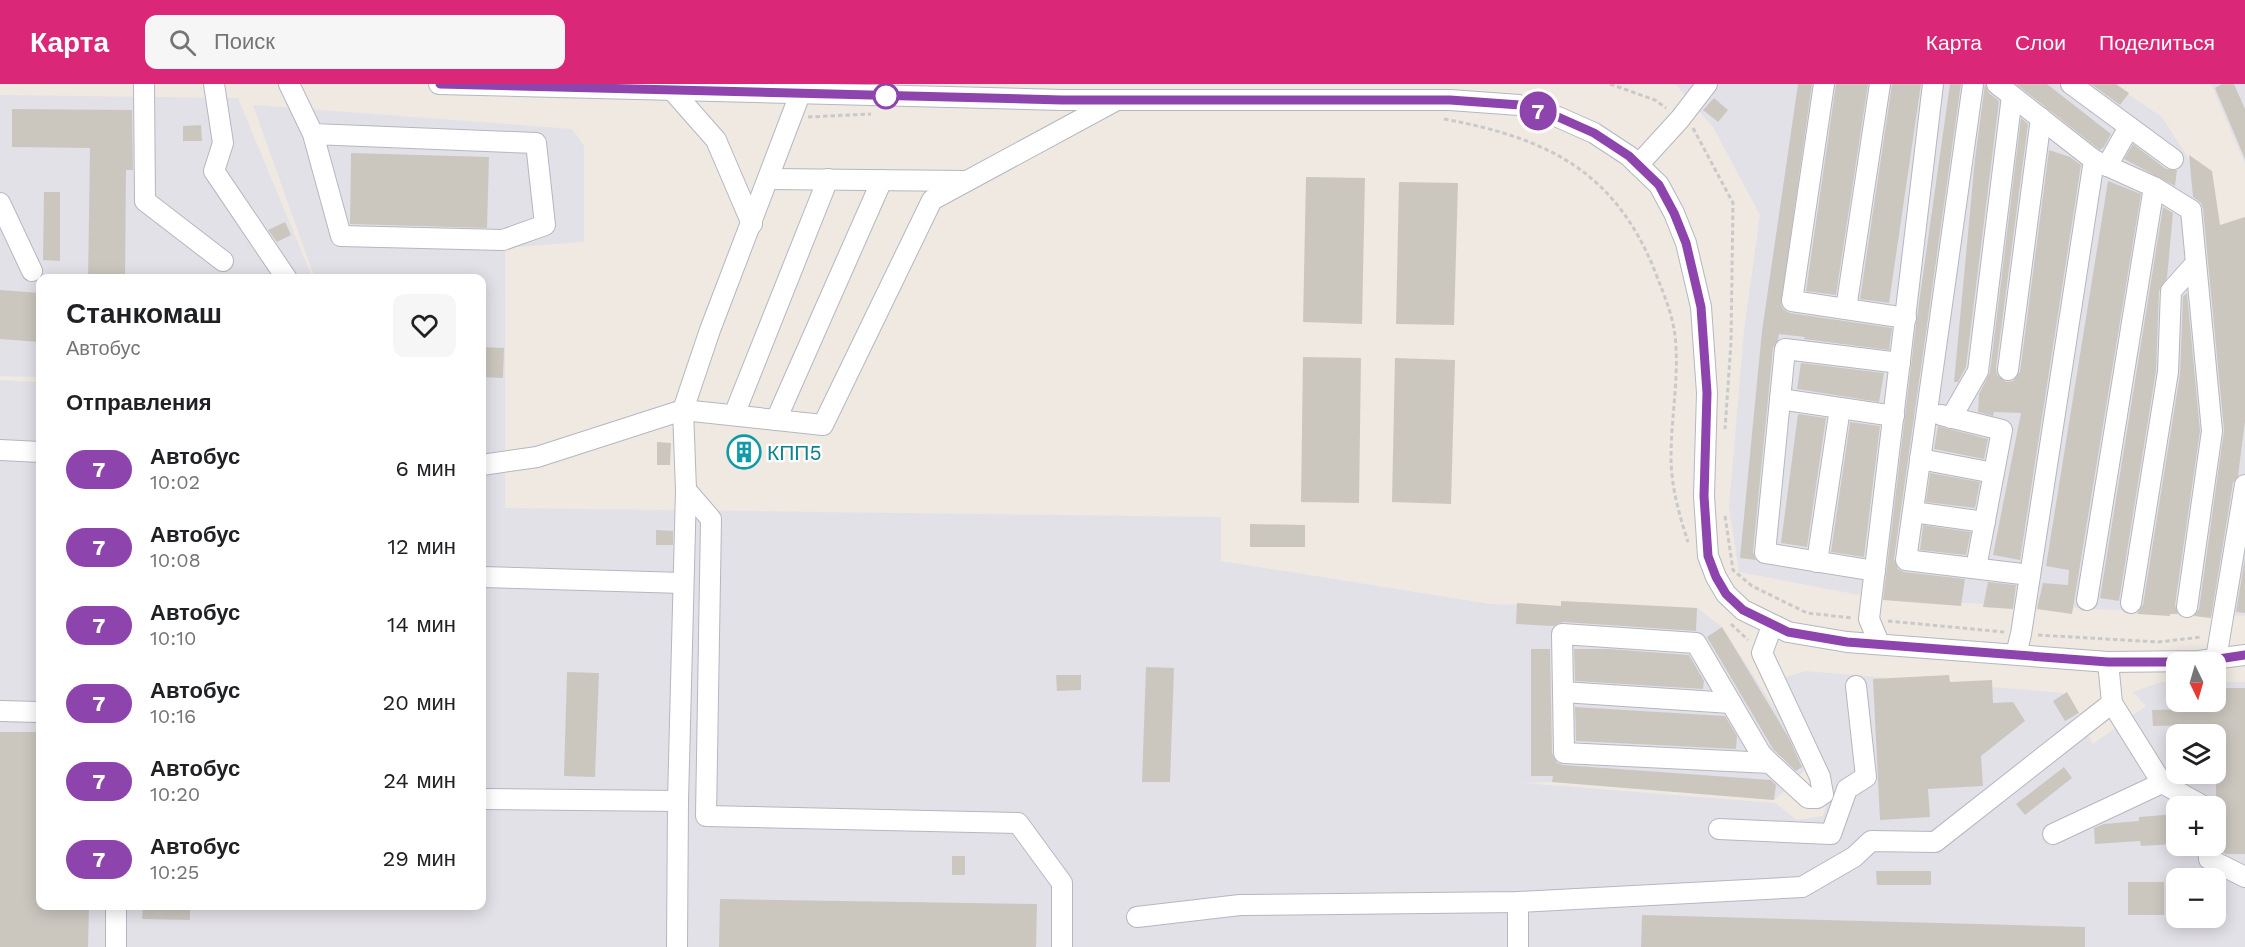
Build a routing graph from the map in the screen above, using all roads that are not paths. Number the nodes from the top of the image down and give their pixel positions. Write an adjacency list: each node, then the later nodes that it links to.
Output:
1 (144, 84): 33 (street)
2 (214, 84): 36 (street)
3 (289, 84): 22 (street)
4 (439, 84): 12 (street)
5 (1707, 84): 25 (street)
6 (1824, 84): 37 (street)
7 (1880, 84): 37 (street)
8 (1934, 84): 38 (street)
9 (1973, 84): 44 (street)
10 (1997, 84): 18 (street)
11 (2071, 84): 21 (street)
12 (549, 86): 13 (street)
13 (597, 86): 14 (street)
14 (672, 90): 17 (street); 32 (street)
15 (1282, 92): 16 (street); 19 (street)
16 (1451, 92): 25 (street)
17 (800, 94): 19 (street); 26 (street)
18 (2012, 96): 20 (street); 47 (street)
19 (1118, 100): 29 (street)
20 (2041, 118): 24 (street); 40 (street)
21 (2129, 127): 23 (street); 24 (street)
22 (314, 134): 22 (street)
23 (2173, 159)
24 (2101, 163): 30 (street); 61 (street)
25 (1638, 165): 67 (street)
26 (769, 179): 27 (street); 32 (street)
27 (828, 179): 28 (street); 45 (street)
28 (882, 180): 29 (street); 48 (street)
29 (968, 181): 48 (street)
30 (2154, 186): 34 (street); 64 (street)
31 (0, 203): 35 (street)
32 (752, 224): 43 (street)
33 (223, 261)
34 (2196, 263): 65 (street); 66 (street)
35 (32, 271)
36 (284, 274)
37 (1846, 309): 38 (street)
38 (1905, 318): 39 (street)
39 (1900, 363): 41 (street); 46 (street)
40 (2008, 370)
41 (1780, 399): 42 (street); 58 (street)
42 (1840, 408): 46 (street); 58 (street)
43 (683, 410): 45 (street); 52 (street); 55 (street)
44 (1927, 412): 47 (street); 51 (street)
45 (734, 416): 48 (street)
46 (1894, 416): 60 (street)
47 (1951, 418): 53 (street)
48 (776, 420)
49 (0, 450): 50 (street)
50 (36, 452)
51 (1920, 459): 53 (street); 56 (street)
52 (486, 464)
53 (1994, 473): 57 (street)
54 (2245, 485): 69 (street)
55 (686, 490): 63 (street); 97 (street)
56 (1913, 512): 57 (street); 59 (street)
57 (1985, 522): 59 (street)
58 (1817, 562): 60 (street)
59 (1976, 568): 61 (street)
60 (1875, 571): 68 (street)
61 (2030, 575): 70 (street)
62 (486, 577): 63 (street)
63 (683, 583): 85 (street)
64 (2087, 600)
65 (2132, 603)
66 (2187, 607)
67 (1772, 626): 68 (street); 81 (street)
68 (1879, 643): 70 (street)
69 (2217, 652)
70 (2016, 654): 73 (street)
71 (2245, 655): 72 (street)
72 (2226, 658)
73 (2108, 662): 74 (street); 78 (street)
74 (2166, 662)
75 (1856, 686): 87 (street)
76 (1563, 692): 77 (street); 77 (street); 81 (street)
77 (1731, 703): 81 (street)
78 (2112, 703): 82 (street); 90 (street)
79 (0, 711): 80 (street)
80 (36, 712)
81 (1770, 763)
82 (2162, 783): 83 (street); 88 (street)
83 (2185, 796)
84 (486, 799): 85 (street)
85 (678, 801): 96 (street)
86 (1719, 829): 87 (street)
87 (1832, 834): 90 (street)
88 (2053, 834)
89 (2209, 856): 91 (street)
90 (1854, 857): 92 (street)
91 (2245, 877)
92 (1518, 902): 94 (street); 98 (street)
93 (116, 910): 95 (street)
94 (1137, 917)
95 (116, 947)
96 (677, 947)
97 (1062, 947)
98 (1518, 947)

